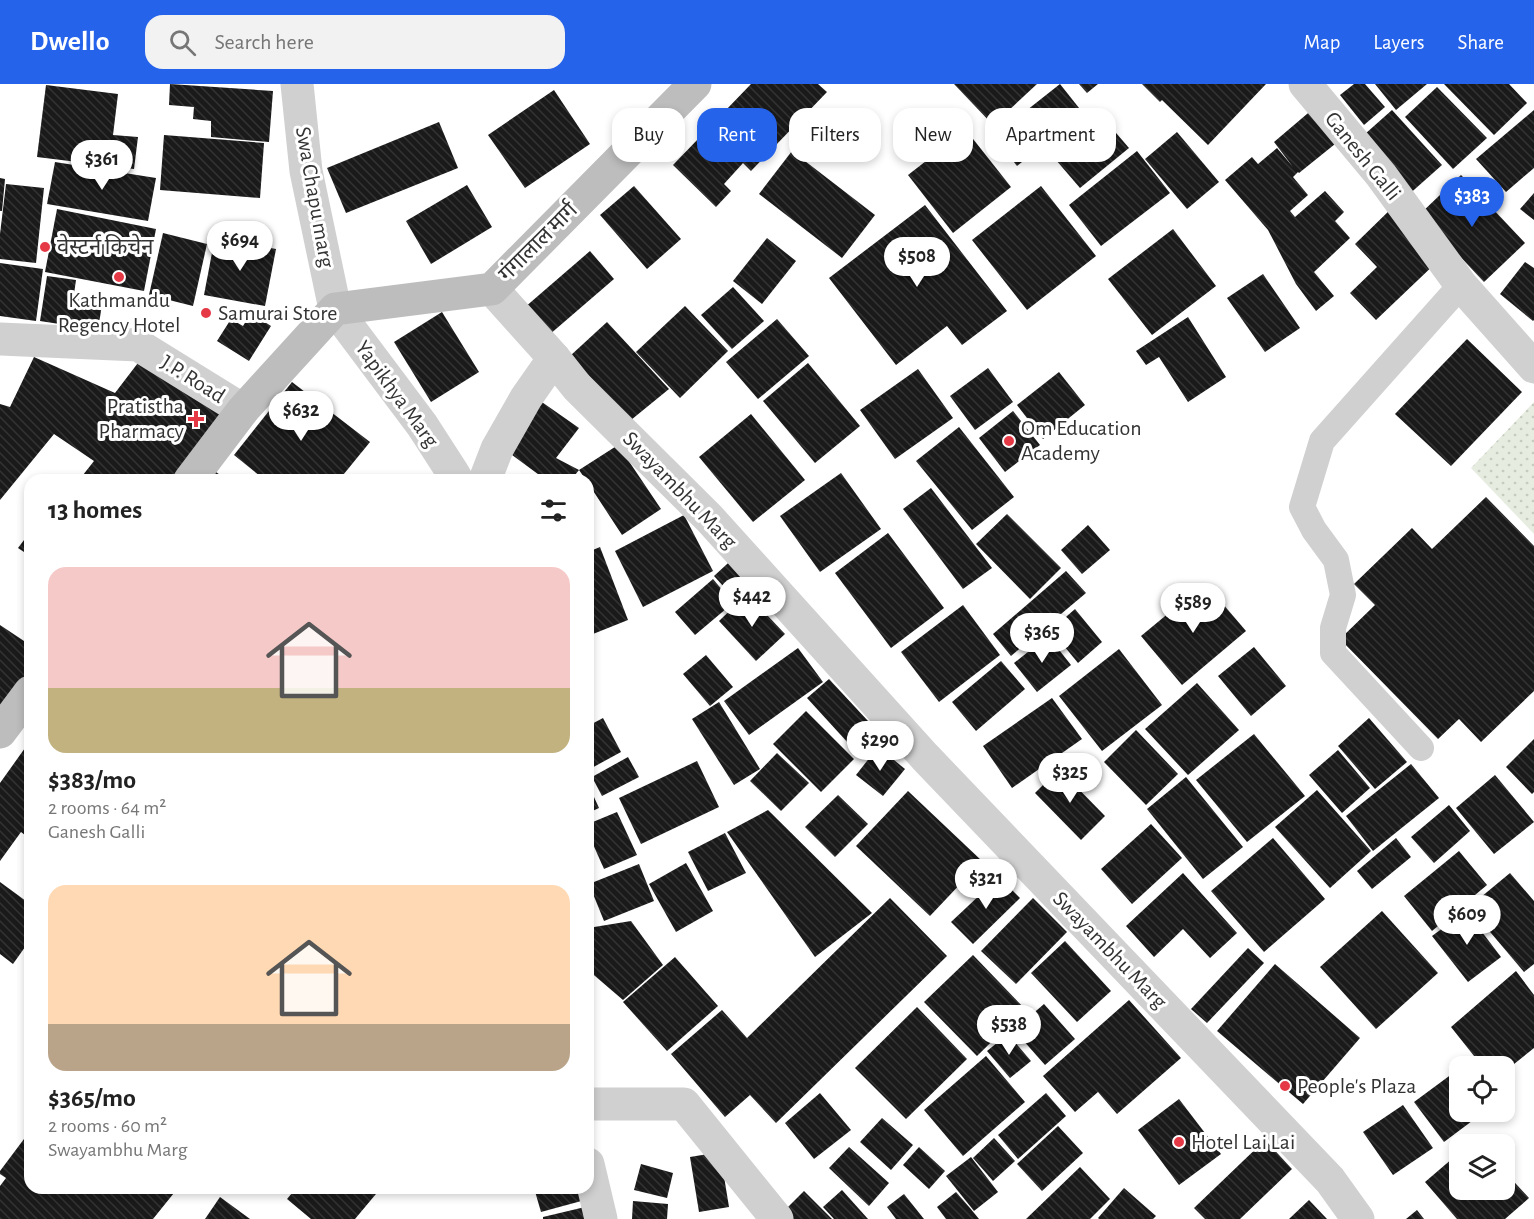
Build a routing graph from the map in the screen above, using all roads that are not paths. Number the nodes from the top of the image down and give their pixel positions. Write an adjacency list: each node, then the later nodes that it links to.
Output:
1 (297, 84): 6 (street, Swa Chapu marg)
2 (695, 84): 5 (street, गंगालाल मार्ग)
3 (1305, 84): 4 (street, Ganesh Galli)
4 (1461, 285): 9 (street, Ganesh Galli); 16 (lane)
5 (492, 289): 6 (street, गंगालाल मार्ग); 8 (street, Swayambhu Marg)
6 (335, 309): 10 (street); 12 (street, Yapikhya Marg)
7 (0, 339): 10 (street, J.P. Road)
8 (554, 358): 13 (street); 21 (street, Swayambhu Marg)
9 (1534, 367)
10 (243, 410): 11 (street)
11 (195, 474)
12 (453, 474)
13 (487, 474)
14 (24, 700): 15 (street)
15 (0, 732)
16 (1420, 748)
17 (594, 1104): 20 (street)
18 (594, 1189): 19 (street)
19 (601, 1219)
20 (777, 1219)
21 (1358, 1219)

